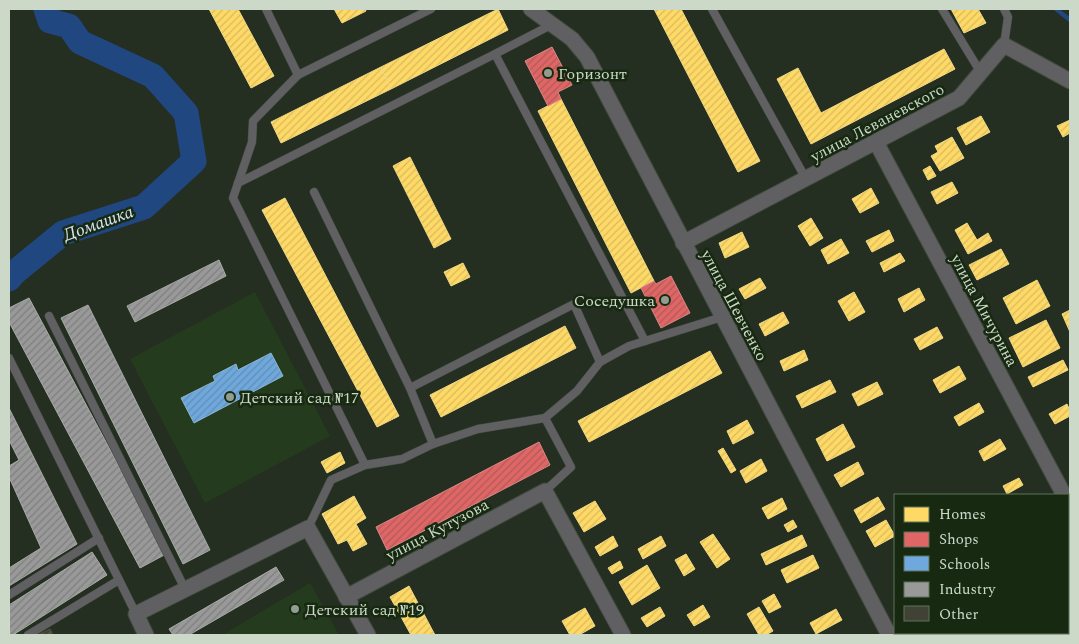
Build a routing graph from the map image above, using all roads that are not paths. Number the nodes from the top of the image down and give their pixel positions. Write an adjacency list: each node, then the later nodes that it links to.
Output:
1 (266, 9): 11 (lane)
2 (431, 9): 11 (lane)
3 (531, 9): 7 (street, улица Шевченко)
4 (712, 9): 14 (lane)
5 (942, 9): 10 (lane)
6 (1004, 9): 8 (lane)
7 (551, 25): 9 (lane); 17 (street, улица Шевченко)
8 (1004, 45): 10 (street, улица Леваневского); 12 (street)
9 (494, 54): 15 (lane); 20 (lane)
10 (981, 73): 13 (street, улица Леваневского)
11 (298, 75): 15 (lane)
12 (1070, 81)
13 (876, 142): 14 (street, улица Леваневского); 28 (street, улица Мичурина)
14 (806, 179): 17 (street, улица Леваневского)
15 (238, 183): 26 (lane)
16 (314, 192): 23 (lane)
17 (683, 243): 19 (street, улица Шевченко)
18 (49, 316): 32 (lane)
19 (722, 317): 20 (lane); 40 (street, улица Шевченко)
20 (645, 342): 22 (lane)
21 (9, 358): 30 (lane)
22 (600, 362): 23 (lane); 24 (lane)
23 (410, 388): 25 (lane)
24 (545, 418): 25 (lane); 27 (lane)
25 (433, 444): 26 (lane)
26 (365, 465): 29 (lane)
27 (545, 491): 34 (street, улица Кутузова); 39 (street)
28 (1063, 494)
29 (308, 528): 32 (street); 34 (street)
30 (99, 538): 31 (lane); 33 (lane)
31 (120, 580): 35 (lane); 36 (lane)
32 (185, 590): 35 (street)
33 (9, 595)
34 (346, 597): 38 (street)
35 (136, 614): 37 (street)
36 (28, 635)
37 (146, 635)
38 (368, 635)
39 (623, 635)
40 (890, 635)

